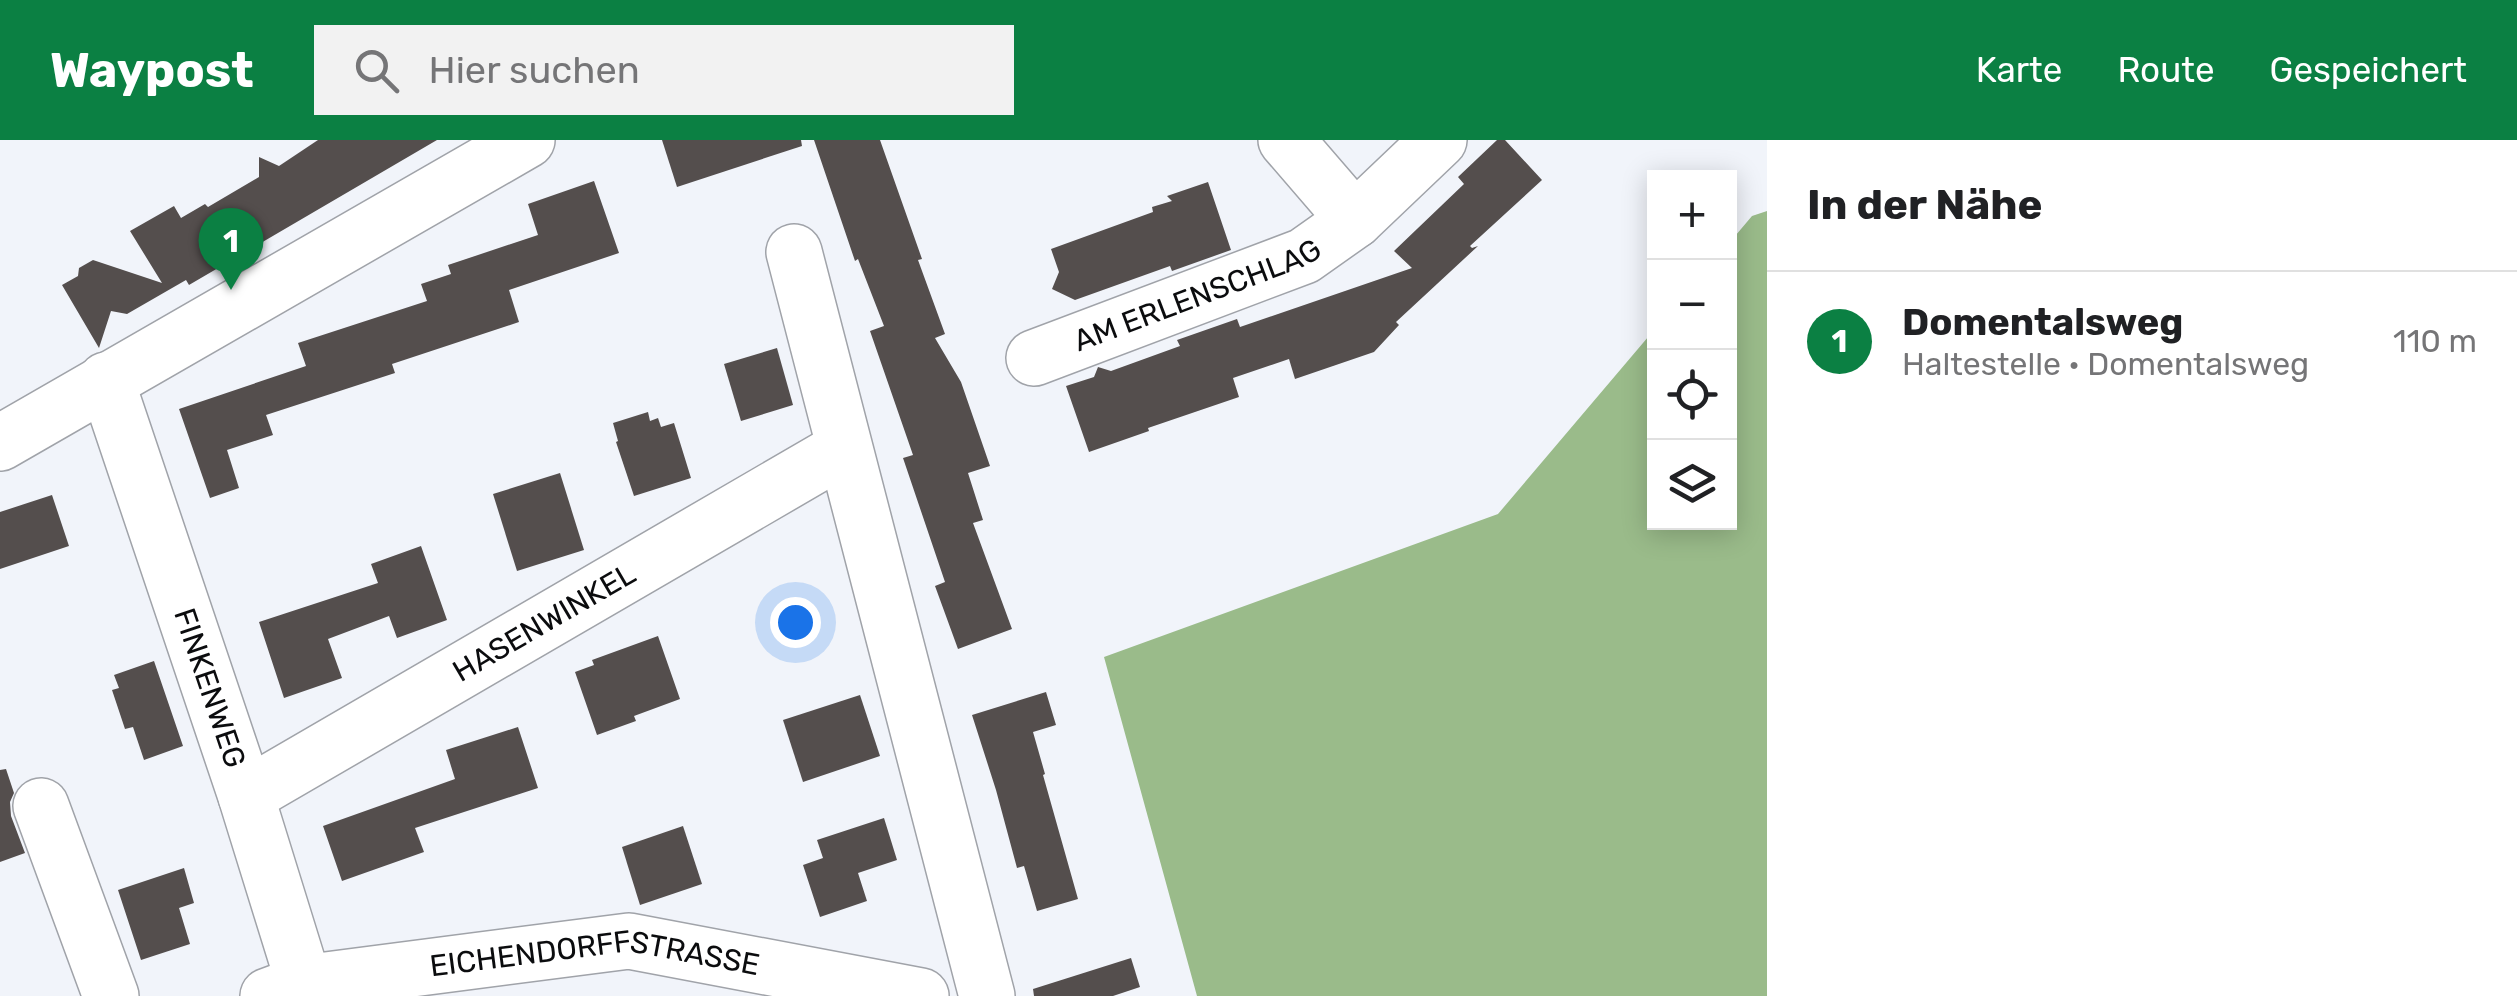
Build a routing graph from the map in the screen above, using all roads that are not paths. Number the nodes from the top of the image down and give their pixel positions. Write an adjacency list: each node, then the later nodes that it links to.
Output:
1 (527, 140): 7 (street)
2 (1286, 140): 4 (street, AM ERLENSCHLAG)
3 (1439, 140): 4 (street, AM ERLENSCHLAG)
4 (1355, 220): 6 (street, AM ERLENSCHLAG)
5 (794, 252): 9 (street)
6 (1034, 358)
7 (106, 380): 8 (street); 10 (street, FINKENWEG)
8 (0, 444)
9 (844, 449): 10 (street, HASENWINKEL); 15 (street)
10 (246, 796): 12 (street, FINKENWEG)
11 (41, 806): 13 (street)
12 (293, 992): 14 (street, EICHENDORFFSTRASSE)
13 (111, 996)
14 (921, 996)
15 (987, 996)

